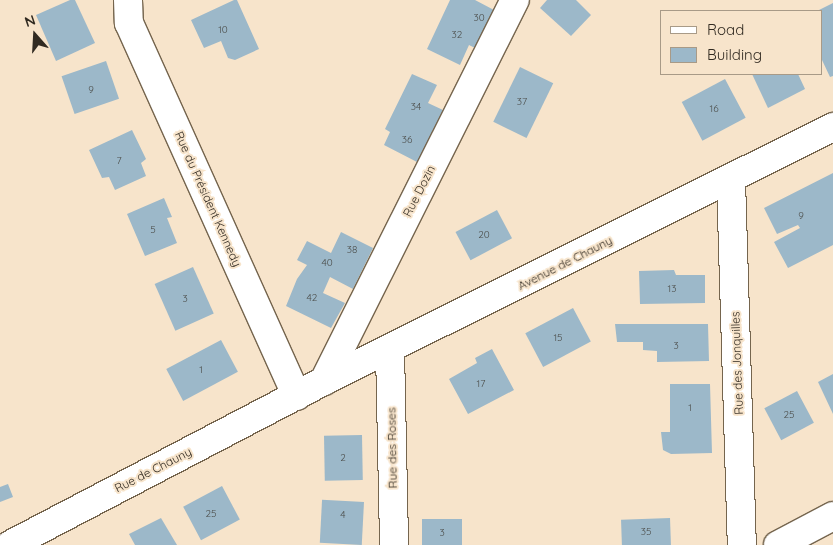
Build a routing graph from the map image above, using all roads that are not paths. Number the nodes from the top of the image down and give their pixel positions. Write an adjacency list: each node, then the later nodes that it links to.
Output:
1 (128, 0): 7 (street, Rue du Président Kennedy)
2 (515, 0): 6 (street, Rue Dozin)
3 (833, 128): 4 (street, Avenue de Chauny)
4 (731, 180): 5 (street, Avenue de Chauny); 11 (street, Rue des Jonquilles)
5 (390, 350): 6 (street, Avenue de Chauny); 10 (street, Rue des Roses)
6 (324, 381): 7 (street, Avenue de Chauny)
7 (296, 396): 9 (street, Rue de Chauny)
8 (833, 516): 12 (street)
9 (10, 545)
10 (394, 545)
11 (742, 545)
12 (778, 545)

